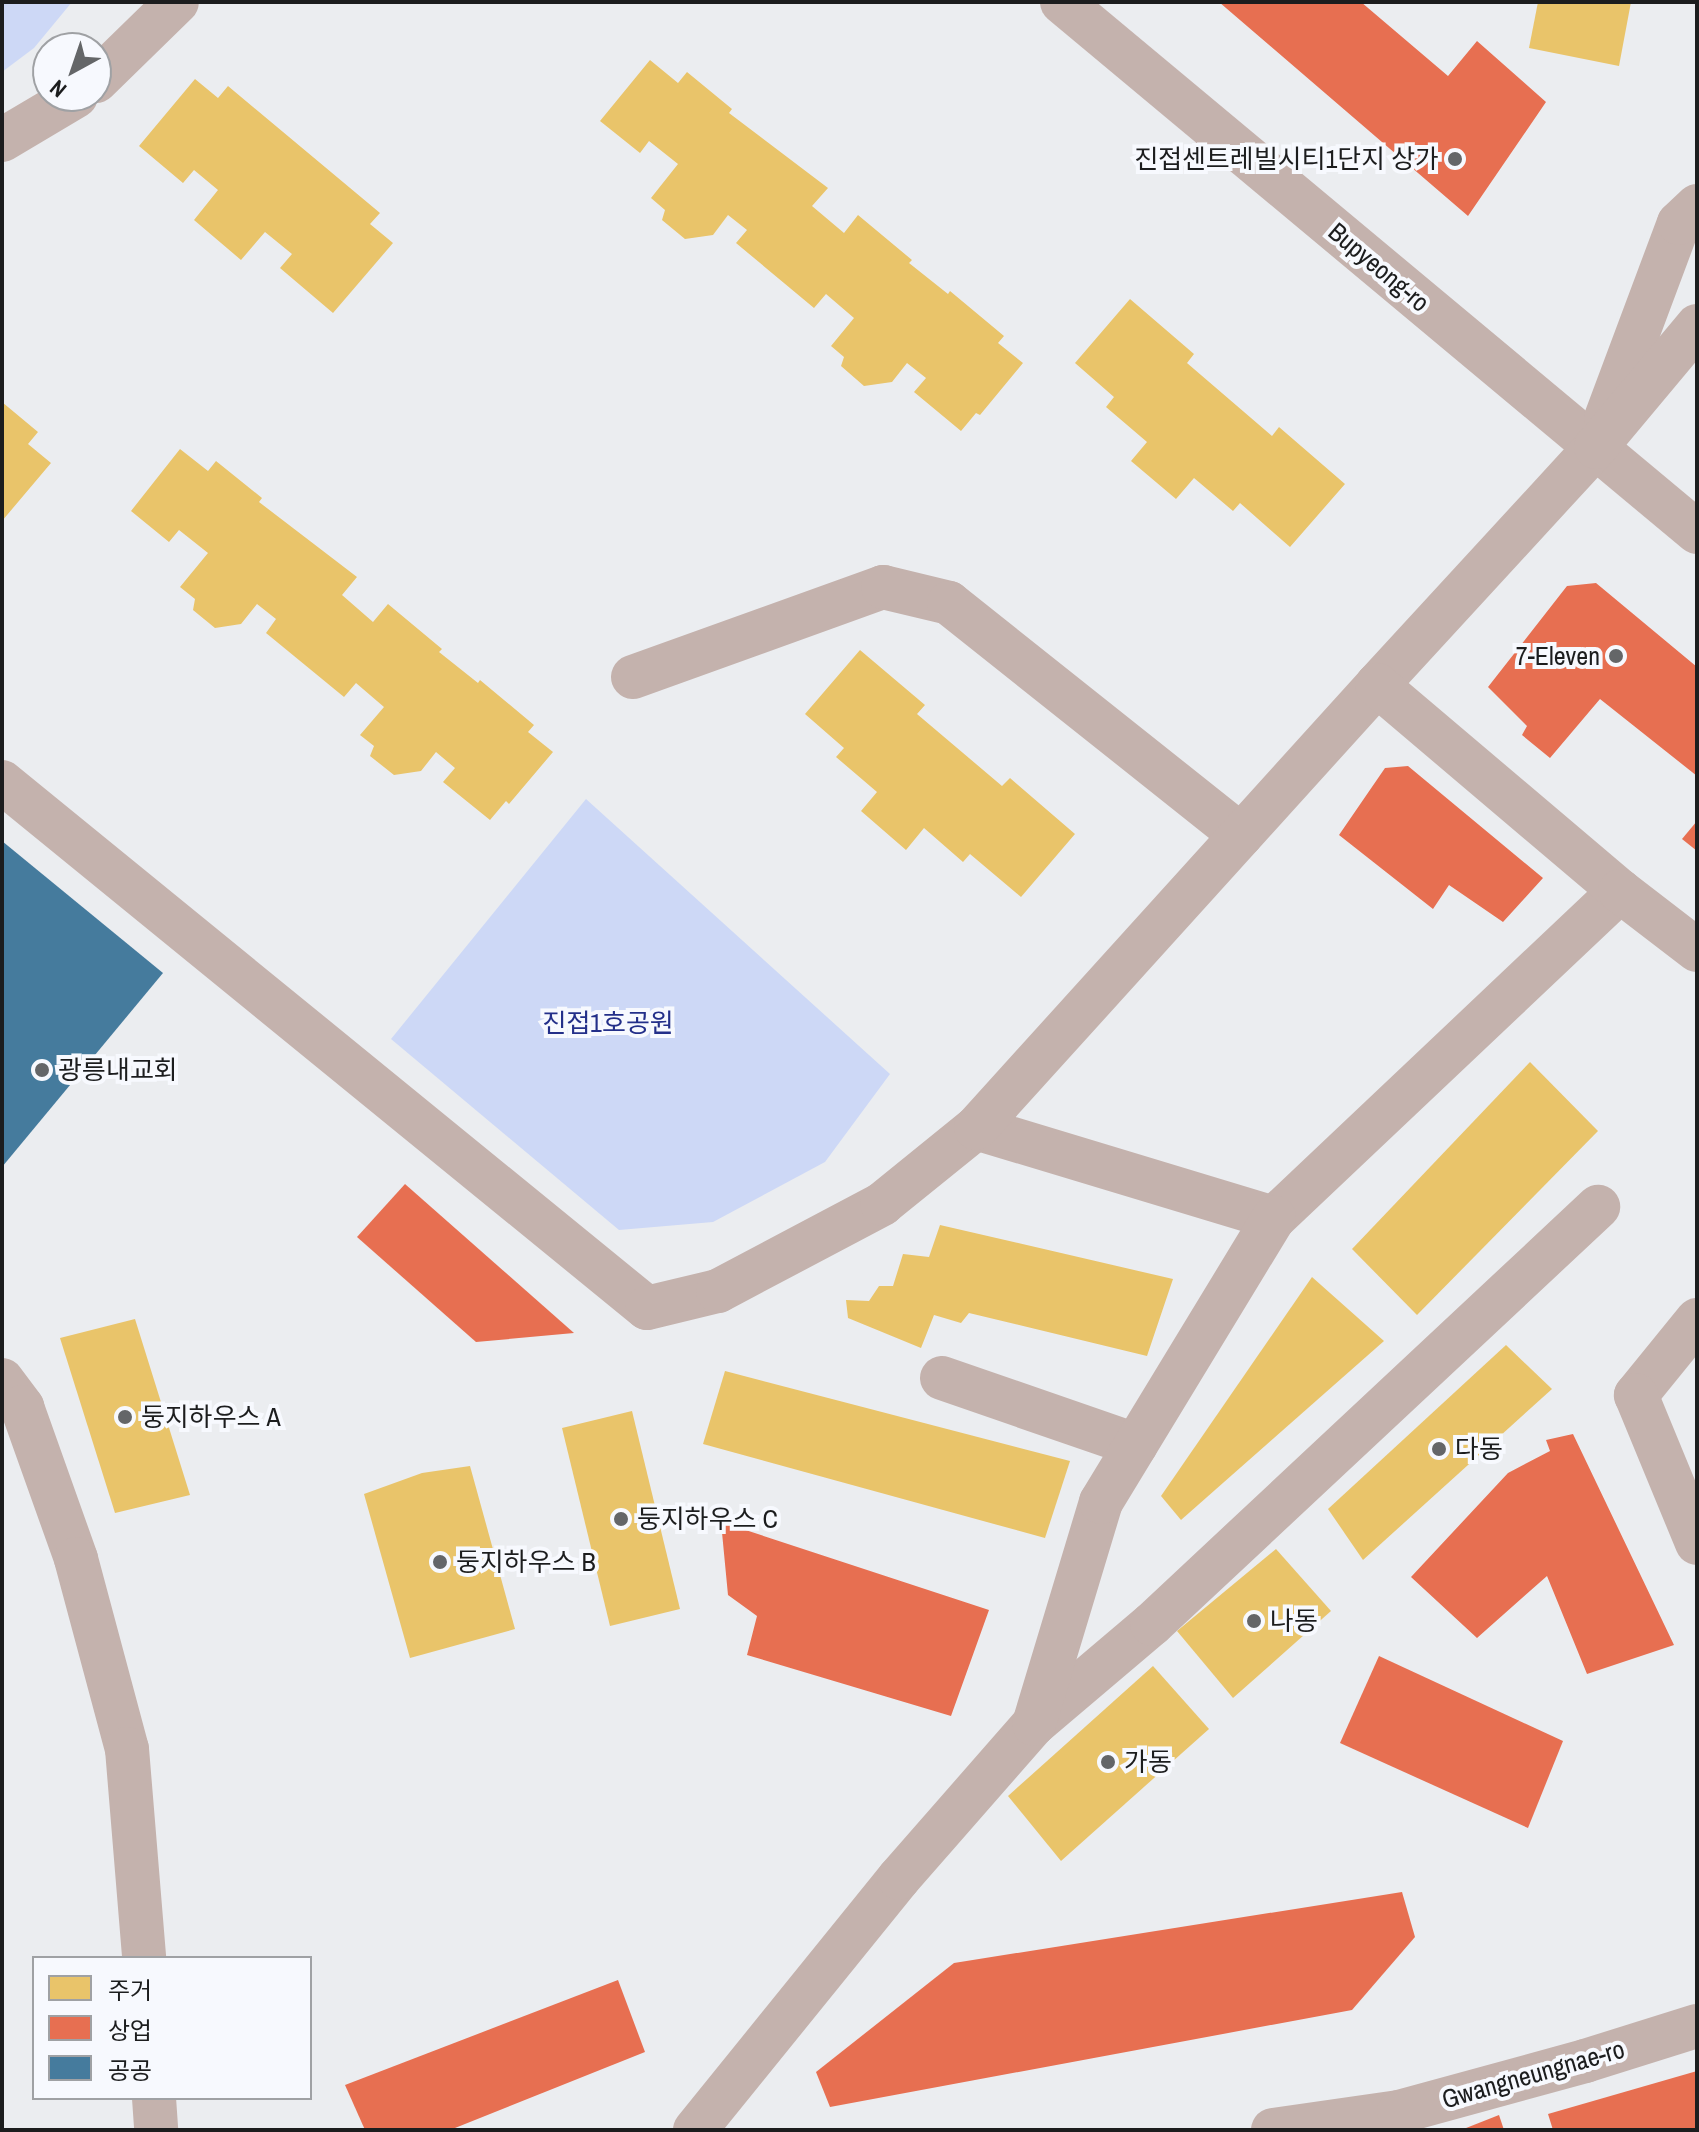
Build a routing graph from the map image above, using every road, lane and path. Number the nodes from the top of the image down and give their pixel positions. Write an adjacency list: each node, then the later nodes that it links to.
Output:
1 (177, 2): 3 (street)
2 (1062, 2): 9 (street, Bupyeong-ro)
3 (112, 65)
4 (49, 112): 5 (street)
5 (2, 140)
6 (1697, 206): 9 (street)
7 (1697, 326): 9 (street)
8 (1697, 366): 9 (street)
9 (1596, 447): 10 (street, Bupyeong-ro); 12 (street)
10 (1697, 532)
11 (633, 677): 14 (street)
12 (1377, 685): 14 (street); 15 (street)
13 (2, 782): 17 (street)
14 (1241, 835): 17 (street)
15 (1620, 891): 16 (street); 19 (street)
16 (1697, 950)
17 (976, 1128): 19 (street)
18 (1598, 1207): 25 (street)
19 (1274, 1218): 23 (street)
20 (1697, 1320): 24 (street)
21 (942, 1378): 23 (street)
22 (2, 1380): 26 (street)
23 (1136, 1445): 25 (street)
24 (1697, 1543)
25 (1034, 1724): 31 (street)
26 (144, 1956)
27 (1697, 2026): 29 (street, Gwangneungnae-ro)
28 (154, 2100): 30 (street)
29 (1401, 2121): 32 (street, Gwangneungnae-ro)
30 (156, 2130)
31 (695, 2130)
32 (1273, 2130)

